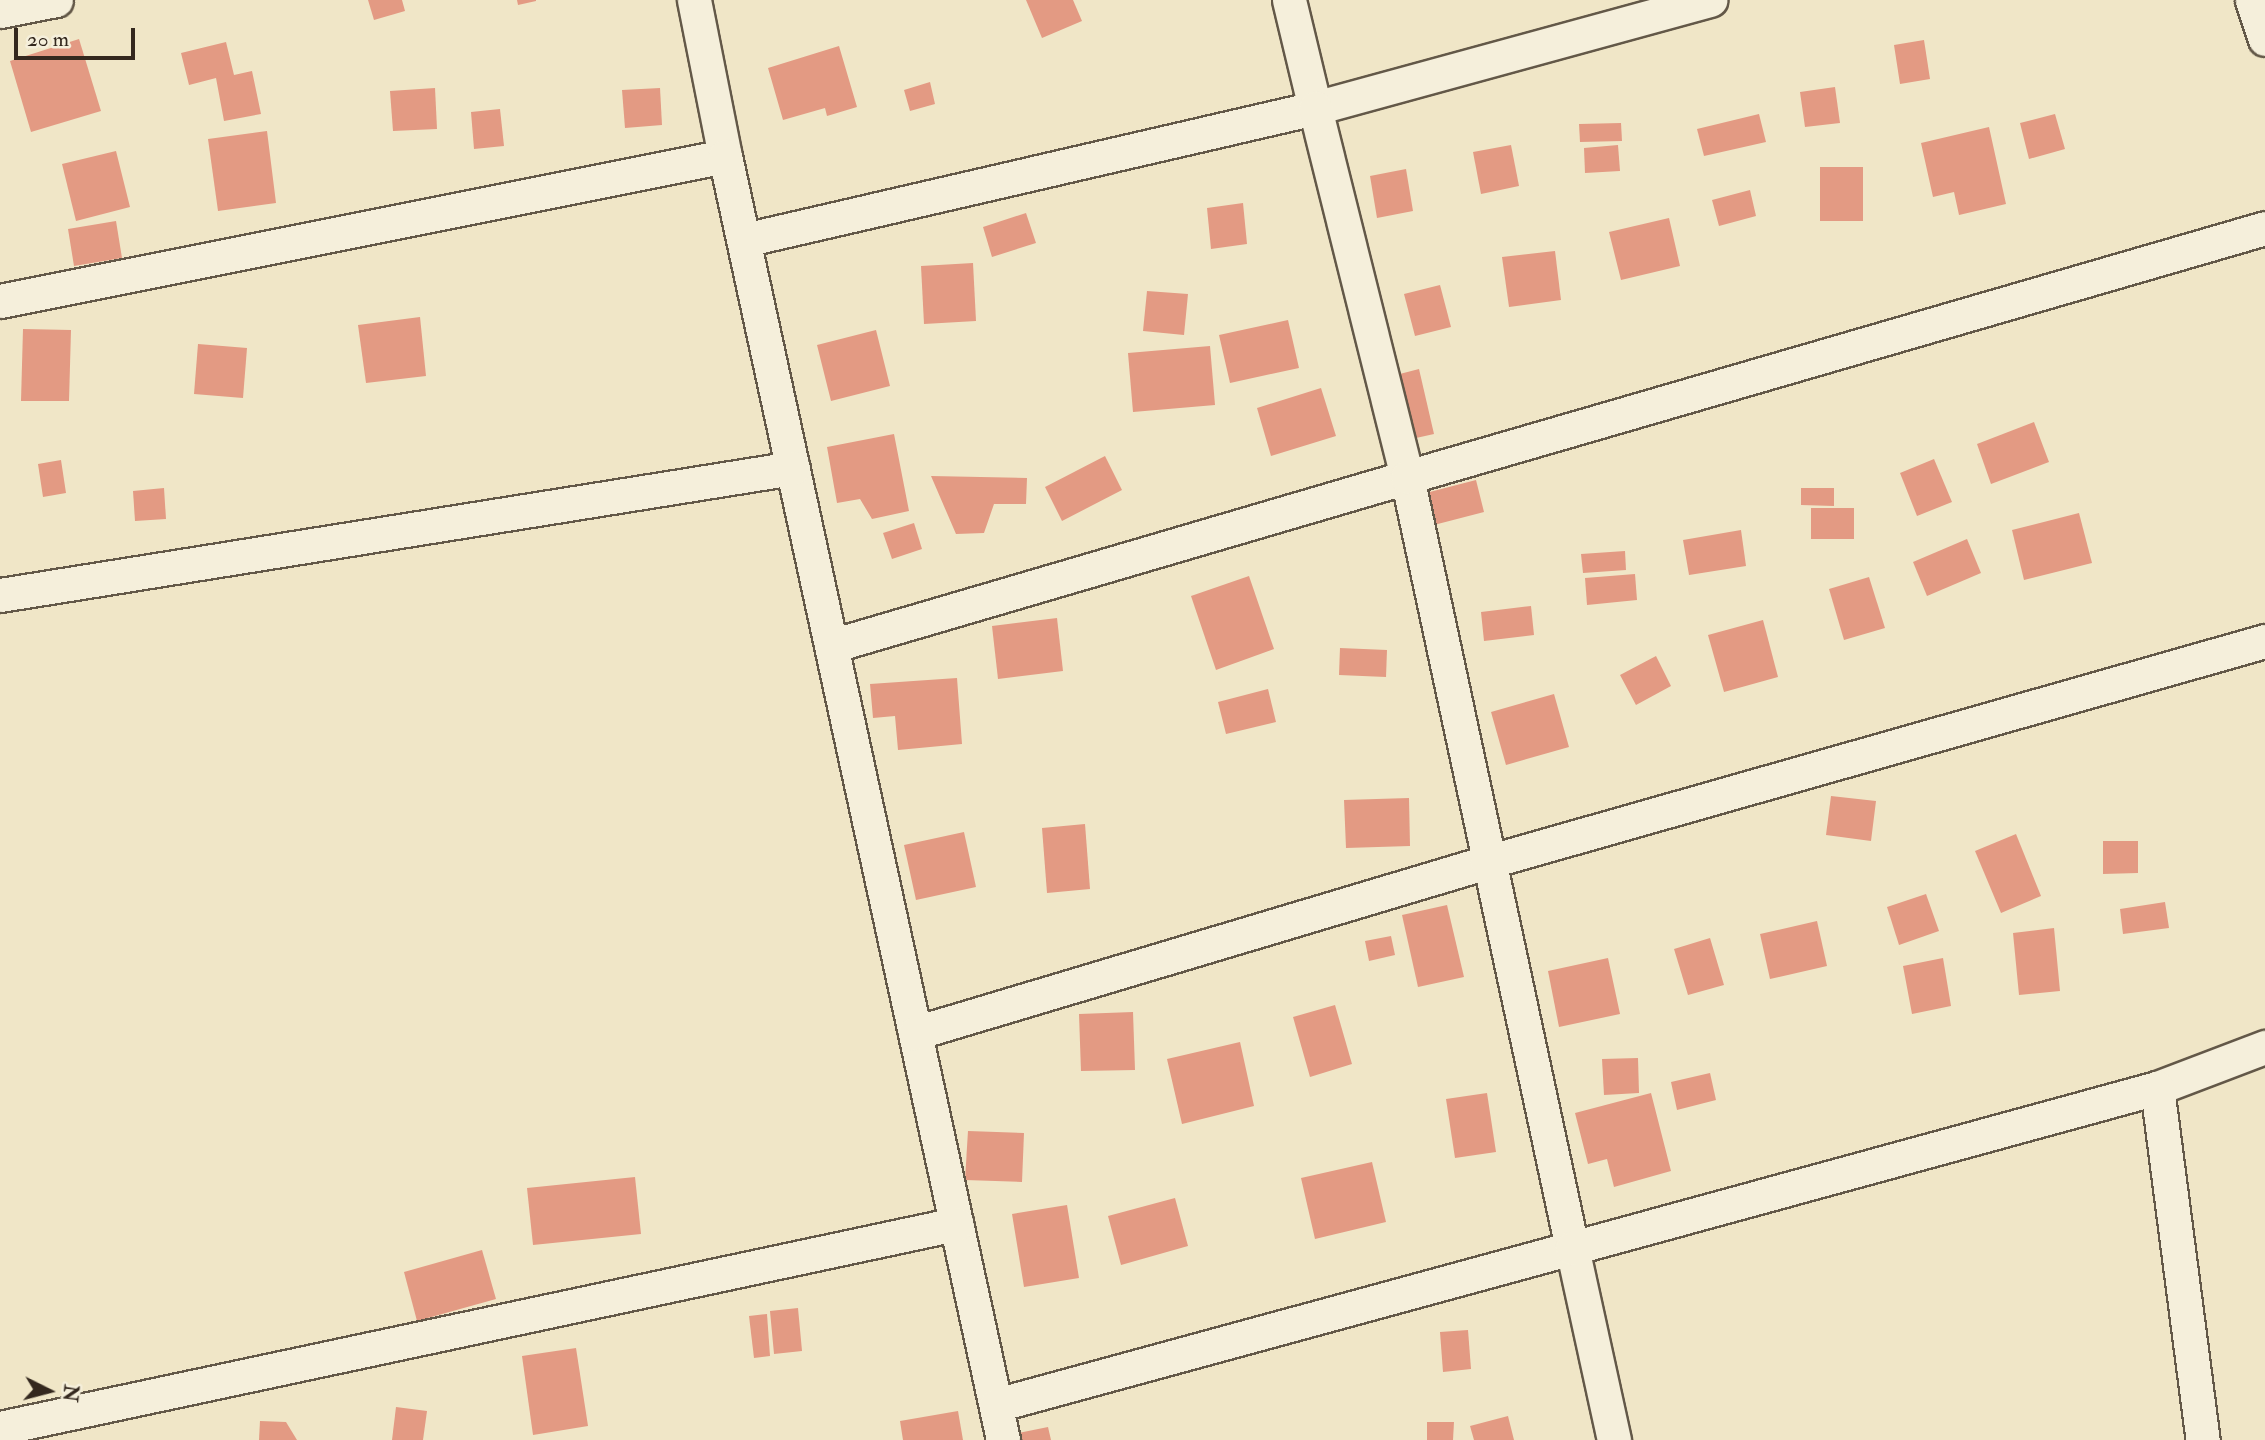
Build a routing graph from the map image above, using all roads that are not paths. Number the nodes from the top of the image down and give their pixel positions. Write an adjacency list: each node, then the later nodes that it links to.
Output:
1 (56, 0): 6 (street)
2 (694, 0): 9 (street)
3 (1289, 0): 8 (street)
4 (1711, 0): 8 (street)
5 (2252, 0): 7 (street)
6 (0, 11)
7 (2265, 39)
8 (1315, 108): 11 (street); 14 (street)
9 (725, 156): 11 (street); 12 (street)
10 (2265, 228): 14 (street)
11 (744, 240): 13 (street)
12 (0, 301)
13 (793, 468): 15 (street); 17 (street)
14 (1407, 477): 17 (street); 18 (street)
15 (0, 595)
16 (2265, 641): 18 (street)
17 (831, 646): 19 (street)
18 (1487, 862): 19 (street); 23 (street)
19 (915, 1034): 22 (street)
20 (2265, 1048): 21 (street)
21 (2157, 1088): 23 (street); 28 (street)
22 (956, 1224): 24 (street); 25 (street)
23 (1572, 1248): 24 (street); 27 (street)
24 (996, 1405): 26 (street)
25 (0, 1427)
26 (1003, 1440)
27 (1614, 1440)
28 (2203, 1440)

